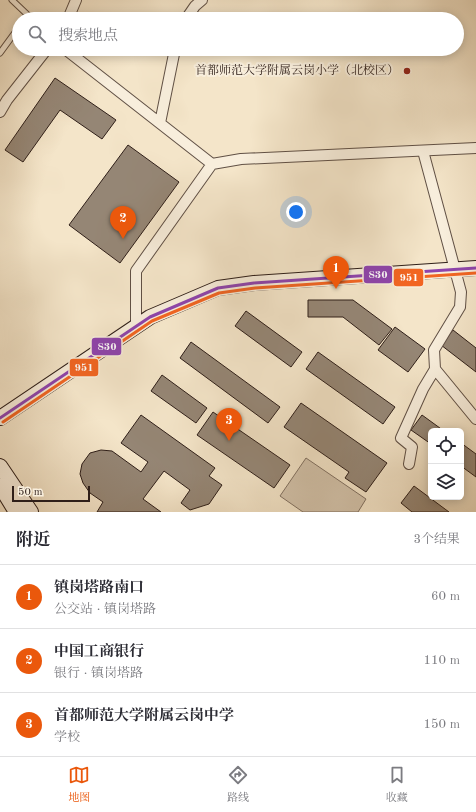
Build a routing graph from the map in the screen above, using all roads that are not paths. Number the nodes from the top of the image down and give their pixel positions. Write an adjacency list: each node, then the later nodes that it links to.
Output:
1 (12, 0): 4 (lane)
2 (76, 0): 5 (street)
3 (202, 0): 6 (street)
4 (23, 12)
5 (71, 12)
6 (191, 12)
7 (12, 37): 8 (lane)
8 (0, 53)
9 (42, 56): 12 (street)
10 (74, 56): 13 (street)
11 (174, 56): 13 (street)
12 (0, 112)
13 (160, 123): 16 (street)
14 (476, 148): 15 (street)
15 (423, 151): 16 (street); 18 (street)
16 (212, 164): 19 (street)
17 (476, 268): 18 (street)
18 (456, 269): 19 (street); 20 (street)
19 (136, 326): 21 (street)
20 (435, 369): 22 (street); 23 (street)
21 (0, 418)
22 (476, 419)
23 (409, 464)
24 (0, 466): 27 (street)
25 (0, 486): 26 (street)
26 (16, 512)
27 (31, 512)

